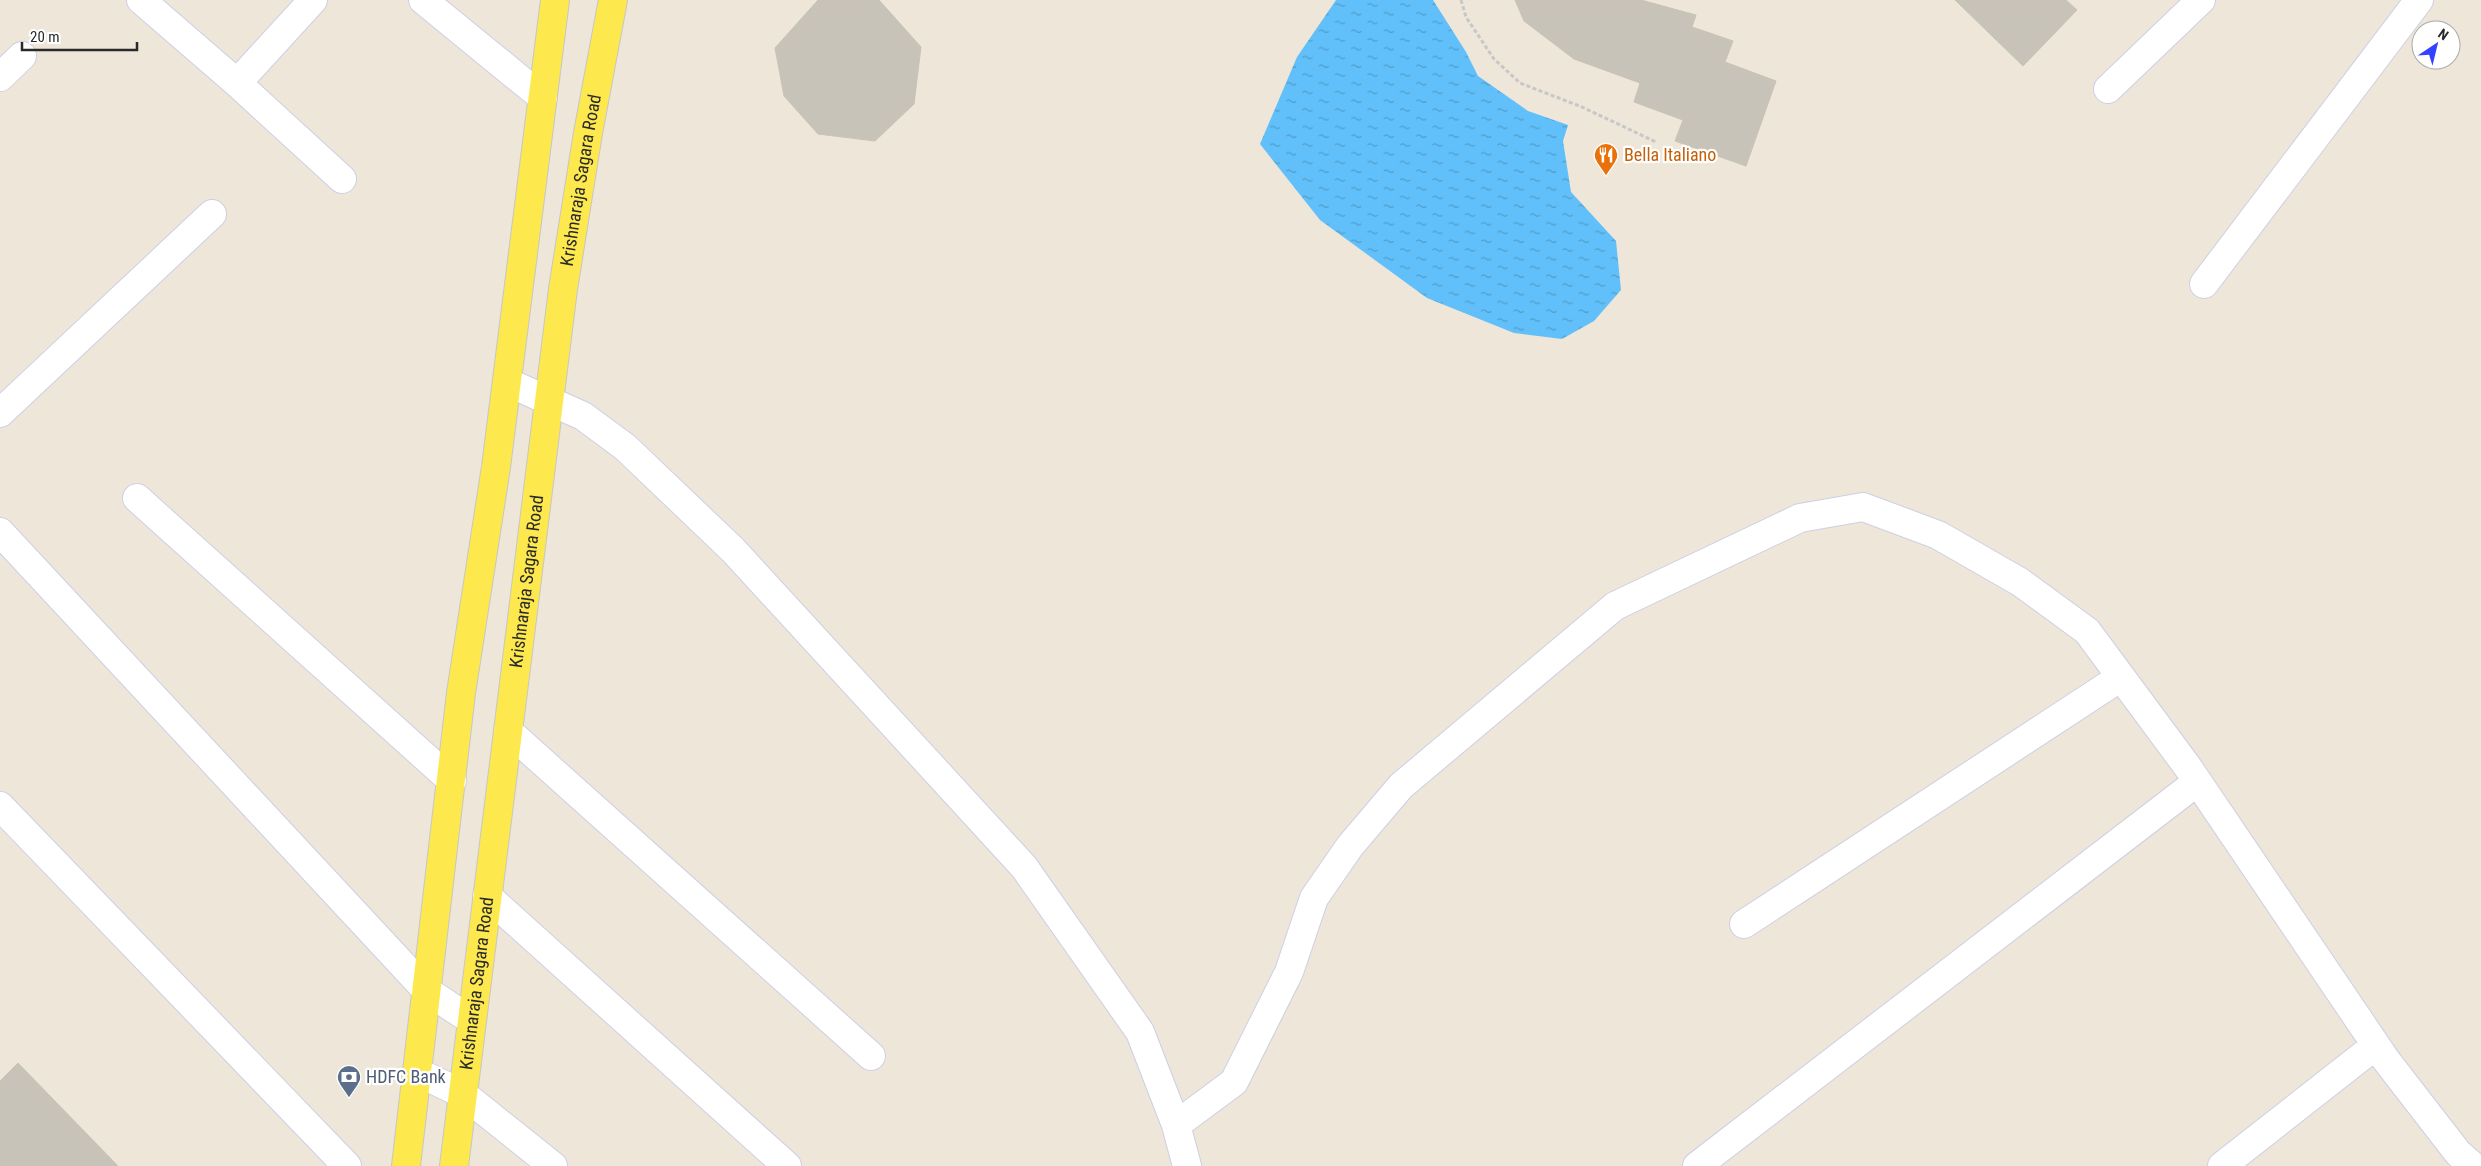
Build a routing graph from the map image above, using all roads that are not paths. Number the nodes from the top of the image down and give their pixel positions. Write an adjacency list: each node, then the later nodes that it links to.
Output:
1 (141, 0): 10 (street)
2 (313, 0): 10 (street)
3 (423, 0): 12 (street)
4 (555, 0): 12 (main road)
5 (613, 0): 17 (main road, Krishnaraja Sagara Road)
6 (2201, 0): 11 (street)
7 (2419, 0): 15 (street)
8 (22, 56): 9 (street)
9 (0, 77)
10 (237, 83): 13 (street)
11 (2108, 89)
12 (543, 98): 16 (main road)
13 (342, 179)
14 (212, 214): 18 (street)
15 (2204, 284)
16 (507, 382): 17 (street); 23 (main road)
17 (550, 400): 22 (main road, Krishnaraja Sagara Road); 34 (street)
18 (0, 413)
19 (137, 498): 23 (street)
20 (0, 532): 28 (street)
21 (2121, 677): 24 (street); 27 (street); 34 (street)
22 (508, 731): 26 (main road, Krishnaraja Sagara Road); 31 (street)
23 (452, 781): 28 (main road)
24 (2197, 782): 30 (street); 42 (street)
25 (0, 806): 36 (street)
26 (487, 896): 29 (main road, Krishnaraja Sagara Road); 40 (street)
27 (1744, 924)
28 (427, 991): 29 (street); 32 (main road)
29 (471, 1020): 33 (main road, Krishnaraja Sagara Road)
30 (2375, 1046): 35 (street); 43 (street)
31 (871, 1056)
32 (417, 1072): 33 (street); 37 (main road)
33 (463, 1094): 38 (main road, Krishnaraja Sagara Road); 39 (street)
34 (1176, 1125): 41 (street)
35 (2458, 1162)
36 (347, 1166)
37 (406, 1166)
38 (454, 1166)
39 (553, 1166)
40 (787, 1166)
41 (1187, 1166)
42 (1697, 1166)
43 (2222, 1166)

